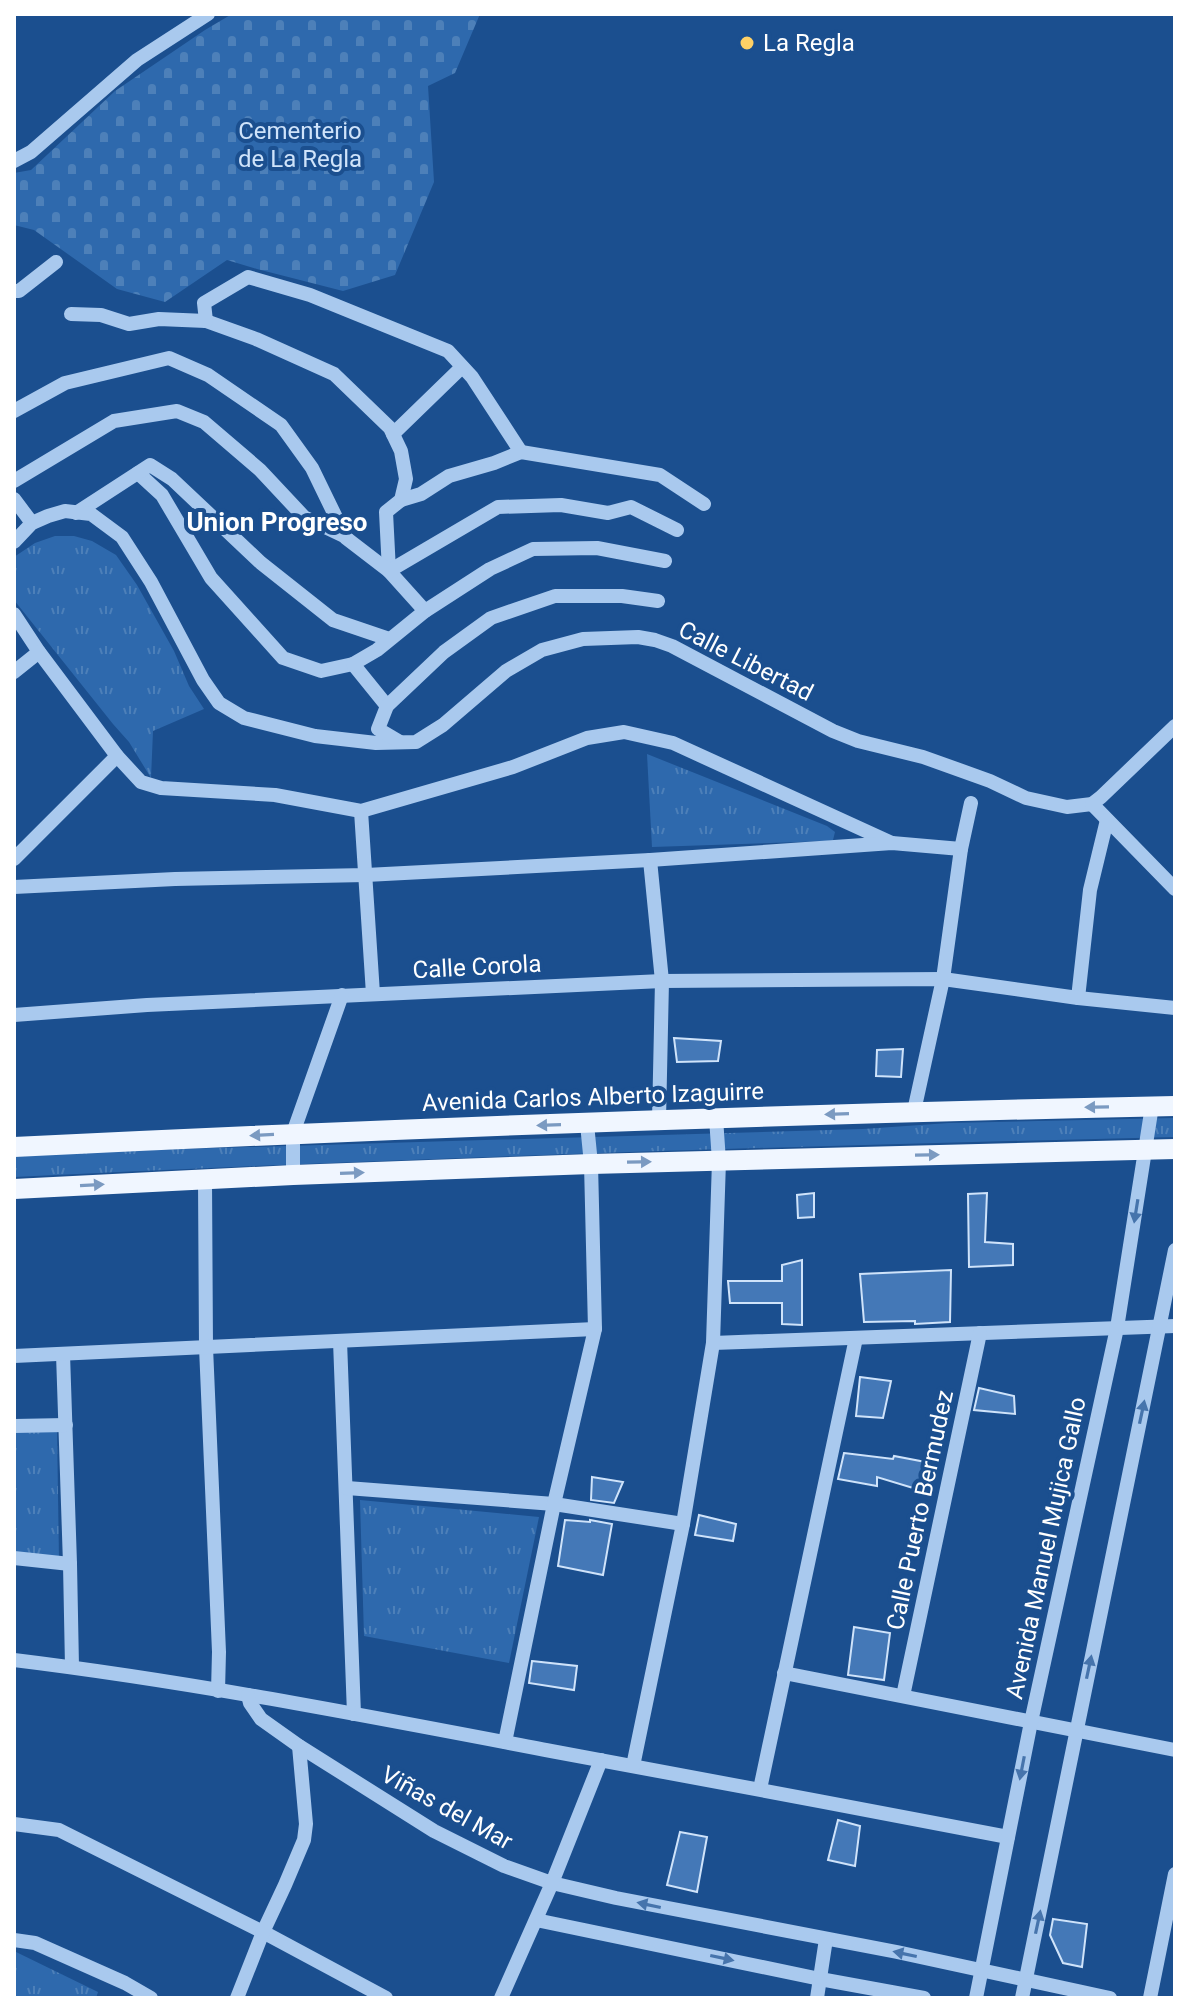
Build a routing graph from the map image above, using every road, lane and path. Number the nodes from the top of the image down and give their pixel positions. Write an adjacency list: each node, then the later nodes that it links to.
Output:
1 (208, 14): 2 (street)
2 (14, 161)
3 (56, 262): 4 (street)
4 (14, 291)
5 (71, 314): 6 (street)
6 (206, 321): 7 (street); 9 (street)
7 (462, 367): 9 (street); 10 (street)
8 (14, 411): 19 (street)
9 (393, 434): 14 (street)
10 (521, 452): 14 (street); 15 (street)
11 (138, 473): 16 (street); 26 (street); 28 (street)
12 (14, 481): 19 (street)
13 (14, 499): 17 (street)
14 (401, 500): 22 (street)
15 (704, 504)
16 (76, 513): 17 (street); 32 (street, Calle Libertad)
17 (32, 523): 20 (street)
18 (677, 530): 22 (street)
19 (346, 538): 22 (street)
20 (14, 542)
21 (665, 561): 24 (street)
22 (389, 571): 24 (street)
23 (658, 601): 30 (street)
24 (425, 611): 26 (street)
25 (14, 614): 27 (street)
26 (389, 639): 28 (street)
27 (39, 652): 29 (street); 33 (street)
28 (353, 664): 30 (street)
29 (14, 672)
30 (387, 706): 32 (street)
31 (1175, 726): 35 (street)
32 (401, 743): 35 (street, Calle Libertad)
33 (117, 756): 36 (street); 40 (street)
34 (971, 803): 39 (street)
35 (1092, 804): 37 (street)
36 (361, 811): 38 (street); 42 (street)
37 (1107, 820): 44 (street); 49 (street)
38 (892, 843): 39 (street); 41 (street)
39 (961, 849): 45 (street)
40 (14, 859)
41 (650, 860): 42 (street); 46 (street)
42 (366, 875): 43 (street); 47 (street)
43 (14, 887)
44 (1175, 889)
45 (943, 979): 46 (street, Calle Corola); 49 (street, Calle Corola); 54 (street)
46 (662, 981): 47 (street, Calle Corola); 56 (street)
47 (373, 994): 48 (street, Calle Corola)
48 (342, 995): 51 (street, Calle Corola); 58 (street)
49 (1078, 998): 50 (street, Calle Corola)
50 (1175, 1008)
51 (14, 1015)
52 (1152, 1106): 53 (main road, Avenida Carlos Alberto Izaguirre); 54 (main road, Avenida Carlos Alberto Izaguirre, one-way to 54); 61 (street, Avenida Manuel Mujica Gallo)
53 (1175, 1106)
54 (914, 1111): 55 (main road, Avenida Carlos Alberto Izaguirre, one-way to 55)
55 (716, 1118): 56 (main road, Avenida Carlos Alberto Izaguirre); 62 (street)
56 (659, 1120): 57 (main road, Avenida Carlos Alberto Izaguirre)
57 (587, 1124): 58 (main road, Avenida Carlos Alberto Izaguirre, one-way to 58); 63 (street)
58 (293, 1133): 59 (main road, Avenida Carlos Alberto Izaguirre, one-way to 59); 64 (street)
59 (14, 1147)
60 (1175, 1149): 61 (main road)
61 (1146, 1150): 62 (main road, one-way to 61); 69 (street, Avenida Manuel Mujica Gallo, one-way to 69)
62 (719, 1161): 63 (main road, one-way to 62); 74 (street)
63 (591, 1164): 64 (main road, one-way to 63); 70 (street)
64 (293, 1175): 65 (main road)
65 (205, 1180): 66 (main road, one-way to 65); 75 (street)
66 (14, 1189)
67 (1175, 1250): 68 (street)
68 (1167, 1326): 69 (street); 93 (street, one-way to 68)
69 (1117, 1328): 71 (street); 92 (street, Avenida Manuel Mujica Gallo)
70 (595, 1329): 73 (street); 81 (street)
71 (980, 1333): 72 (street); 90 (street, Calle Puerto Bermudez)
72 (856, 1338): 74 (street); 87 (street)
73 (340, 1341): 75 (street); 80 (street)
74 (713, 1343): 82 (street)
75 (206, 1347): 76 (street); 88 (street)
76 (63, 1354): 77 (street); 78 (street)
77 (14, 1356)
78 (66, 1425): 79 (street); 84 (street)
79 (14, 1426)
80 (347, 1488): 81 (street); 91 (street)
81 (554, 1504): 82 (street); 94 (street)
82 (683, 1524): 98 (street)
83 (14, 1558): 84 (street)
84 (70, 1564): 86 (street)
85 (14, 1660): 86 (street)
86 (72, 1667): 88 (street)
87 (784, 1673): 90 (street); 99 (street)
88 (218, 1691): 89 (street)
89 (248, 1695): 91 (street); 95 (street, Viñas del Mar)
90 (903, 1696): 92 (street)
91 (354, 1714): 94 (street)
92 (1031, 1722): 93 (street); 101 (street, Avenida Manuel Mujica Gallo, one-way to 101)
93 (1076, 1730): 96 (street); 110 (street, one-way to 93)
94 (505, 1742): 97 (street)
95 (299, 1746): 103 (street, Viñas del Mar); 105 (street)
96 (1175, 1750)
97 (601, 1760): 98 (street); 103 (street)
98 (633, 1766): 99 (street)
99 (760, 1789): 101 (street)
100 (14, 1824): 105 (street)
101 (1008, 1837): 108 (street, Avenida Manuel Mujica Gallo)
102 (1175, 1874): 120 (street)
103 (552, 1883): 104 (street); 106 (street, Viñas del Mar, one-way to 103)
104 (536, 1920): 109 (street, one-way to 109); 114 (street)
105 (263, 1932): 111 (street); 113 (street)
106 (826, 1939): 108 (street, Viñas del Mar, one-way to 106); 109 (street)
107 (14, 1940): 112 (street)
108 (981, 1970): 110 (street, Viñas del Mar); 117 (street, Avenida Manuel Mujica Gallo)
109 (820, 1979): 115 (street); 116 (street)
110 (1026, 1979): 118 (street); 119 (street, Viñas del Mar)
111 (381, 1997)
112 (151, 1998)
113 (237, 1998)
114 (501, 1998)
115 (817, 1998)
116 (924, 1998)
117 (976, 1998)
118 (1022, 1998)
119 (1110, 1998)
120 (1150, 1998)

